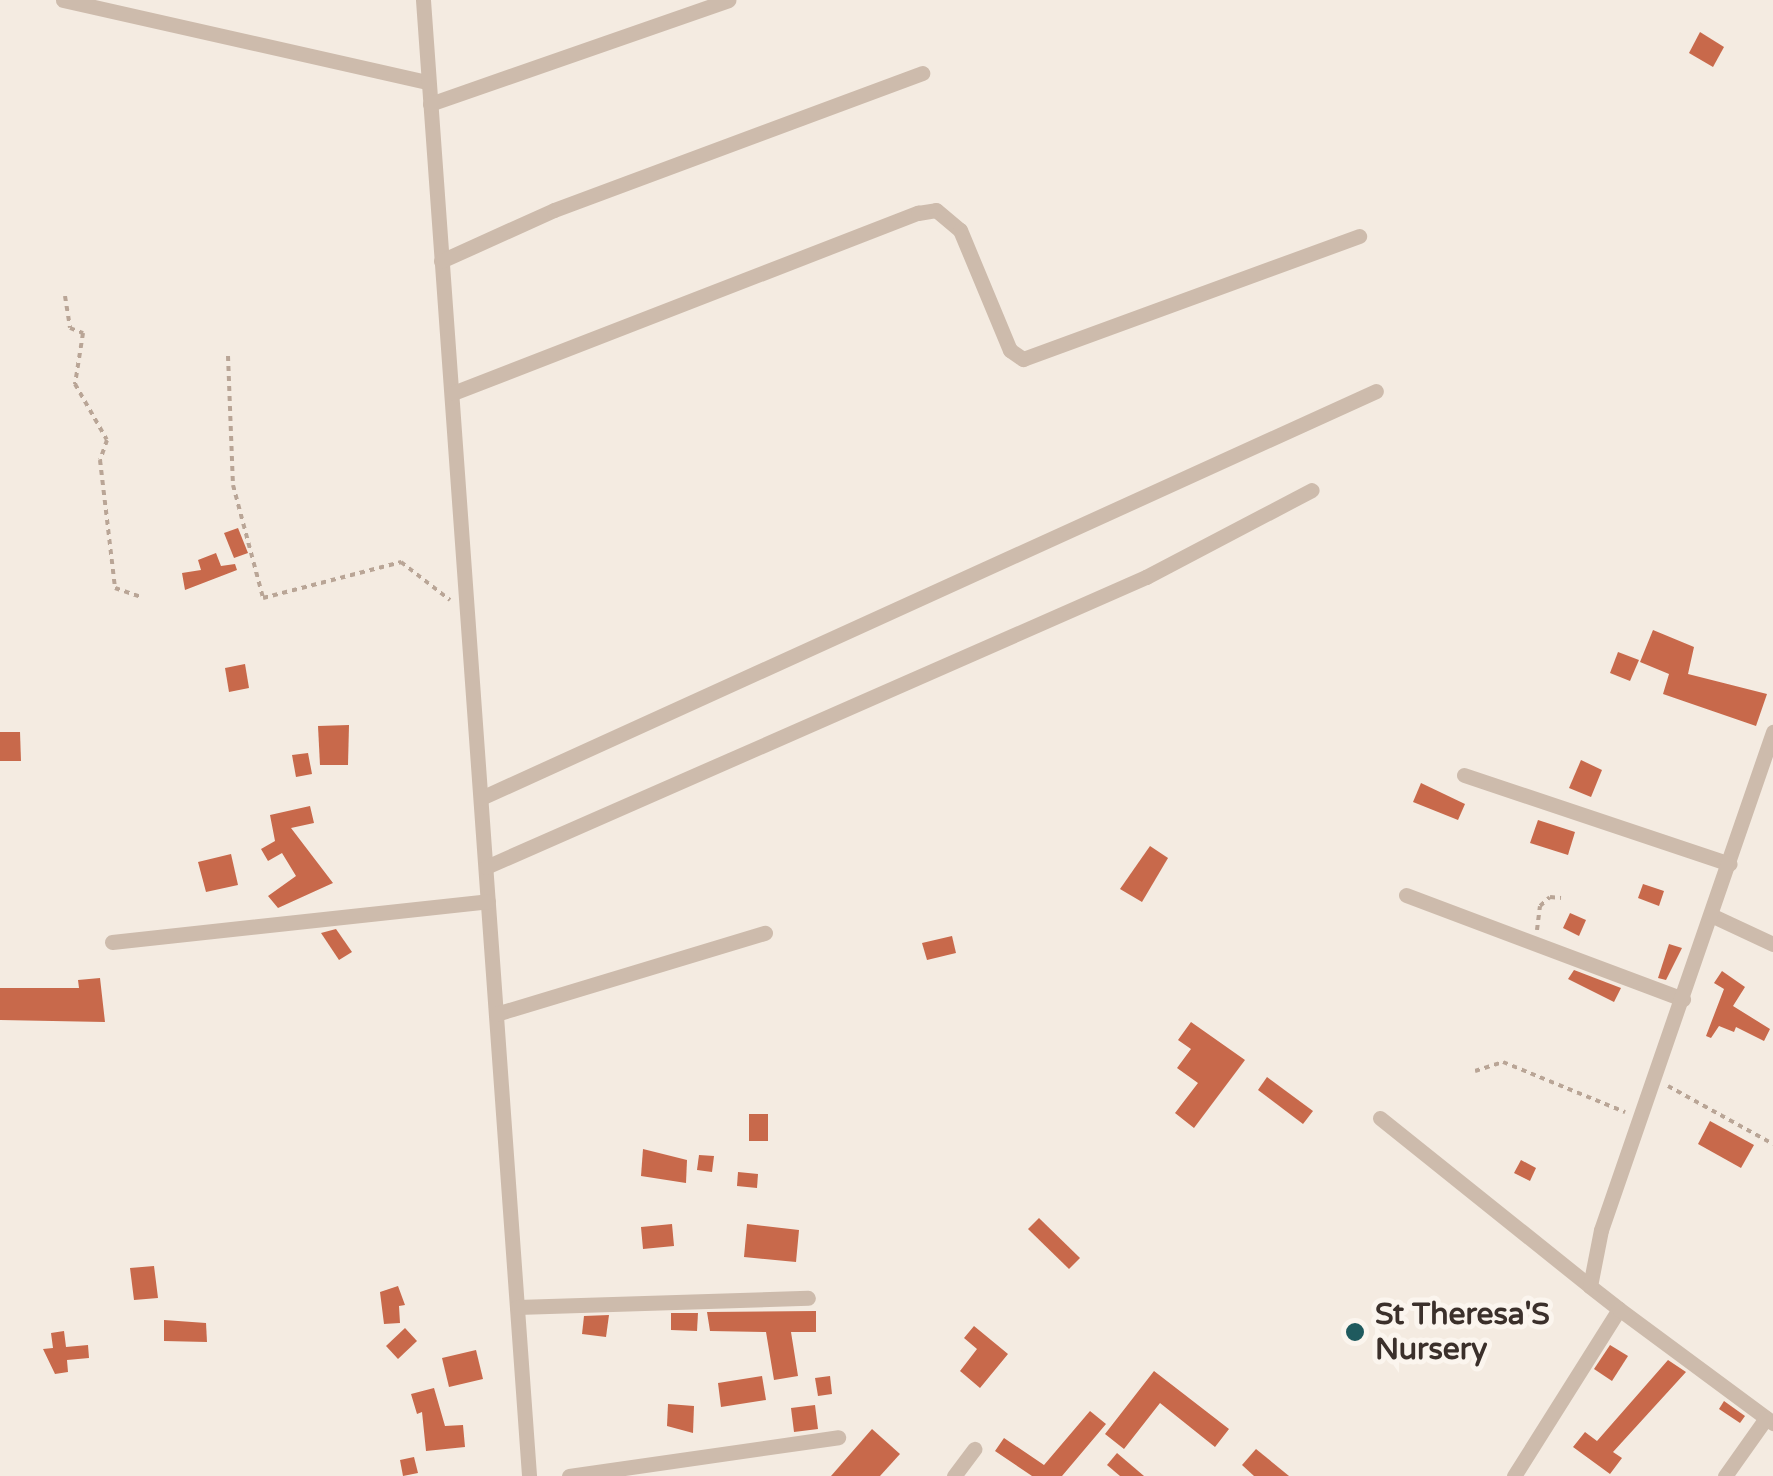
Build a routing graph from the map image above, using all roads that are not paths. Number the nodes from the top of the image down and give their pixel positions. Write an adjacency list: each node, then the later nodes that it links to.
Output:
1 (63, 0): 5 (street)
2 (423, 0): 5 (street)
3 (728, 0): 6 (street)
4 (922, 73): 8 (street)
5 (428, 82): 6 (street)
6 (430, 104): 8 (street)
7 (1359, 236): 10 (street)
8 (440, 261): 10 (street)
9 (1376, 391): 14 (street)
10 (452, 393): 14 (street)
11 (1312, 490): 16 (street)
12 (1772, 740): 15 (street)
13 (1464, 775): 15 (street)
14 (481, 798): 16 (street)
15 (1730, 864): 19 (street)
16 (486, 866): 18 (street)
17 (1406, 894): 23 (street)
18 (488, 901): 21 (street); 24 (street)
19 (1713, 916): 22 (street); 23 (street)
20 (766, 933): 24 (street)
21 (112, 942)
22 (1773, 944)
23 (1683, 999): 26 (street)
24 (496, 1014): 28 (street)
25 (1380, 1118): 26 (street)
26 (1590, 1286): 29 (street)
27 (808, 1298): 28 (street)
28 (517, 1307): 33 (street)
29 (1619, 1309): 30 (street); 36 (street)
30 (1770, 1420): 37 (street)
31 (838, 1437): 34 (street)
32 (974, 1450): 35 (street)
33 (529, 1476)
34 (569, 1476)
35 (954, 1476)
36 (1514, 1476)
37 (1725, 1476)

